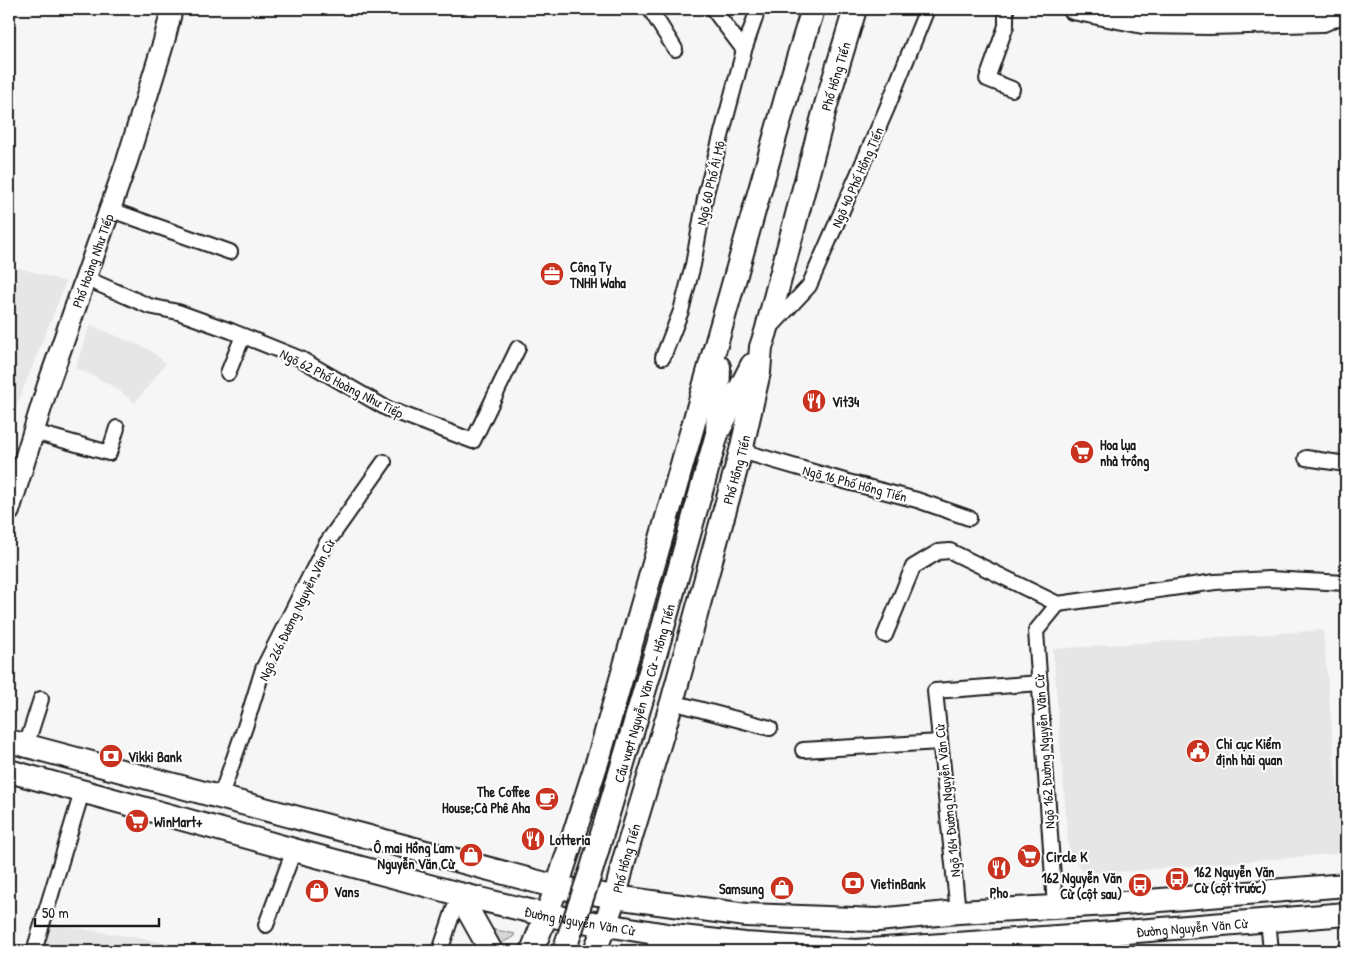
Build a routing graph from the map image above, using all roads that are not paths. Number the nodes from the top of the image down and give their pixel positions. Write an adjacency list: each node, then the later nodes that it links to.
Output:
1 (172, 9): 15 (street, Phố Hoàng Như Tiếp)
2 (650, 9): 12 (street)
3 (713, 9): 13 (street)
4 (757, 9): 13 (street, Ngõ 60 Phố Ái Mộ)
5 (813, 9): 18 (main road)
6 (855, 9): 20 (main road, Phố Hồng Tiến)
7 (927, 9): 20 (street, Ngõ 40 Phố Hồng Tiến)
8 (1006, 9): 14 (street)
9 (1073, 9): 11 (street)
10 (1346, 11): 11 (street)
11 (1148, 16)
12 (675, 48)
13 (744, 50): 22 (street, Ngõ 60 Phố Ái Mộ)
14 (1012, 89)
15 (111, 210): 16 (street); 17 (street, Phố Hoàng Như Tiếp)
16 (230, 252)
17 (86, 279): 19 (street, Ngõ 62 Phố Hoàng Như Tiếp); 25 (street, Phố Hoàng Như Tiếp)
18 (719, 335): 26 (main road); 49 (main road)
19 (243, 336): 21 (street, Ngõ 62 Phố Hoàng Như Tiếp); 23 (street)
20 (764, 340): 26 (main road); 27 (main road, Phố Hồng Tiến)
21 (518, 348)
22 (663, 357)
23 (228, 373)
24 (117, 428): 25 (street)
25 (34, 432): 31 (street, Phố Hoàng Như Tiếp)
26 (718, 434): 66 (main road, Cầu vượt Nguyễn Văn Cừ – Hồng Tiến, bridge)
27 (742, 451): 33 (street, Ngõ 16 Phố Hồng Tiến); 39 (main road, Phố Hồng Tiến)
28 (1306, 458): 30 (street)
29 (384, 462): 46 (street, Ngõ 266 Đường Nguyễn Văn Cừ)
30 (1346, 464)
31 (13, 484): 32 (street, Phố Hoàng Như Tiếp)
32 (9, 511)
33 (969, 518)
34 (1346, 583): 35 (street)
35 (1058, 604): 36 (street); 37 (street, Ngõ 162 Đường Nguyễn Văn Cừ)
36 (885, 635)
37 (1040, 683): 41 (street, Ngõ 164 Đường Nguyễn Văn Cừ); 52 (street, Ngõ 162 Đường Nguyễn Văn Cừ)
38 (41, 699): 42 (street)
39 (672, 702): 40 (street); 51 (main road, Phố Hồng Tiến)
40 (770, 728)
41 (940, 742): 43 (street); 53 (street, Ngõ 164 Đường Nguyễn Văn Cừ)
42 (17, 743): 46 (main road, Đường Nguyễn Văn Cừ)
43 (803, 750)
44 (9, 771): 45 (main road, Đường Nguyễn Văn Cừ)
45 (82, 792): 47 (main road, Đường Nguyễn Văn Cừ); 62 (street)
46 (220, 798): 49 (main road, Đường Nguyễn Văn Cừ)
47 (294, 850): 50 (main road, Đường Nguyễn Văn Cừ); 57 (street)
48 (1346, 885): 52 (main road, Đường Nguyễn Văn Cừ)
49 (557, 887): 51 (main road, Đường Nguyễn Văn Cừ); 55 (main road)
50 (460, 894): 55 (main road, Đường Nguyễn Văn Cừ); 63 (street); 64 (main road)
51 (615, 897): 53 (main road, Đường Nguyễn Văn Cừ); 58 (main road, Phố Hồng Tiến)
52 (1055, 907): 53 (main road, Đường Nguyễn Văn Cừ)
53 (958, 912)
54 (1346, 914): 56 (main road, Đường Nguyễn Văn Cừ)
55 (546, 915): 58 (main road, Đường Nguyễn Văn Cừ); 65 (main road)
56 (1268, 920): 60 (main road, Đường Nguyễn Văn Cừ); 70 (street)
57 (266, 925)
58 (604, 925): 59 (main road, Đường Nguyễn Văn Cừ); 67 (main road, Phố Hồng Tiến)
59 (681, 937): 61 (main road, Đường Nguyễn Văn Cừ); 68 (main road)
60 (1114, 942): 69 (main road, Đường Nguyễn Văn Cừ)
61 (744, 948): 69 (main road, Đường Nguyễn Văn Cừ)
62 (34, 951)
63 (440, 951)
64 (491, 951)
65 (532, 951)
66 (564, 951)
67 (595, 951)
68 (656, 951)
69 (855, 951)
70 (1271, 951)

